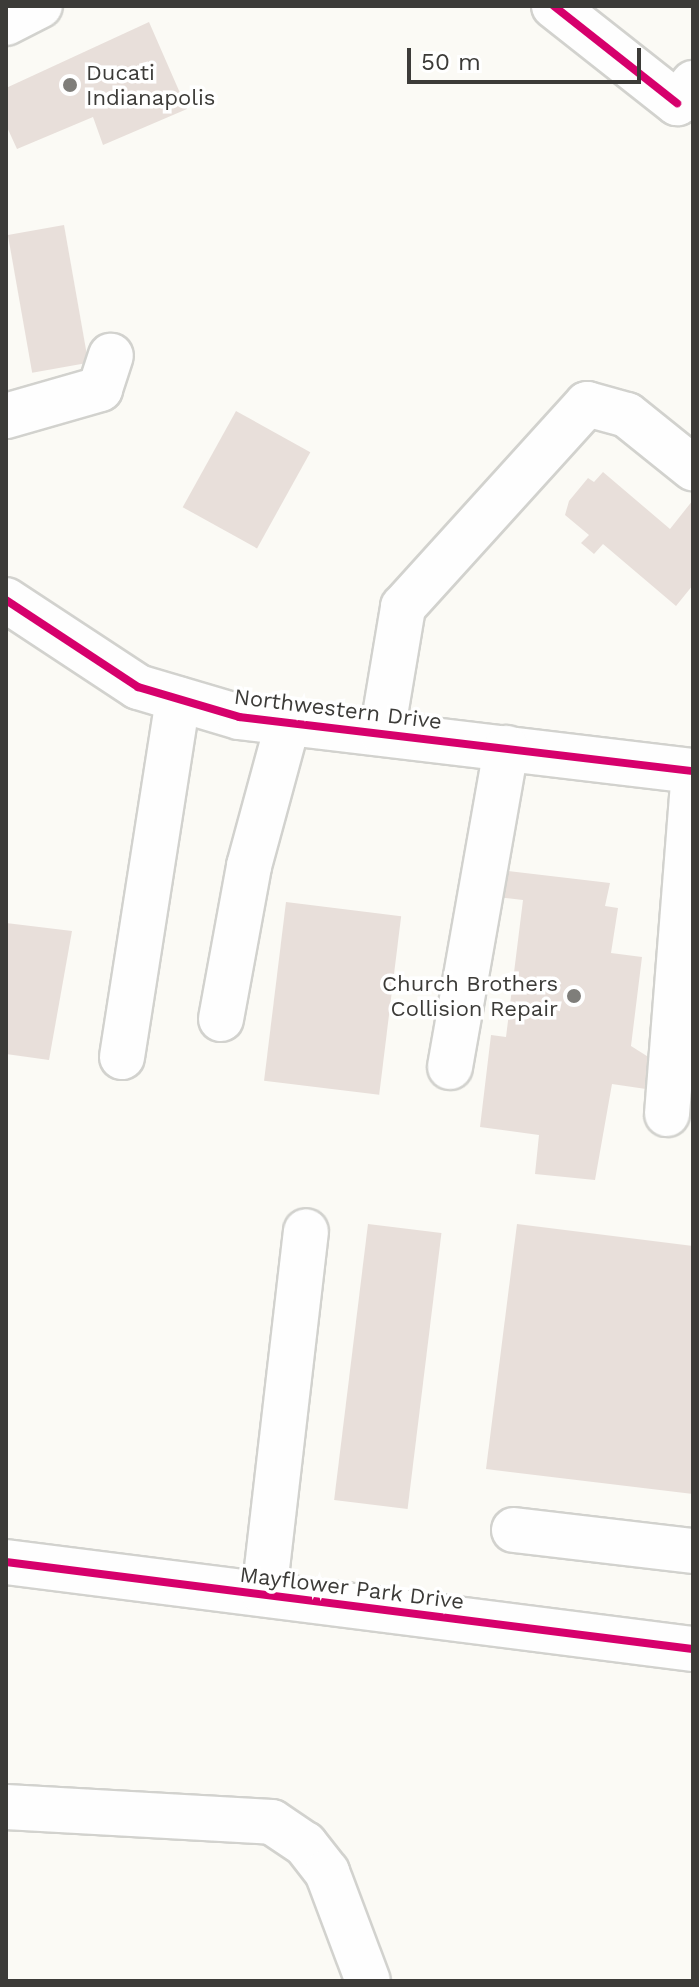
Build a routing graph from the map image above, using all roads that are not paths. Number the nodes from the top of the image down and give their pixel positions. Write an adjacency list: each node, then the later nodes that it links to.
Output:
1 (40, 6): 3 (street)
2 (554, 6): 4 (street)
3 (6, 23)
4 (685, 93)
5 (111, 356): 6 (street)
6 (6, 416)
7 (693, 468): 11 (street)
8 (6, 600): 9 (street, Northwestern Drive)
9 (178, 699): 10 (street, Northwestern Drive); 16 (street)
10 (288, 722): 11 (street, Northwestern Drive); 15 (street)
11 (382, 733): 12 (street, Northwestern Drive)
12 (506, 748): 13 (street, Northwestern Drive); 17 (street)
13 (693, 771)
14 (693, 782): 18 (street)
15 (221, 1019)
16 (122, 1057)
17 (450, 1067)
18 (667, 1114)
19 (306, 1231): 23 (street)
20 (514, 1530): 21 (street)
21 (693, 1551)
22 (6, 1562): 23 (street, Mayflower Park Drive)
23 (264, 1594): 24 (street, Mayflower Park Drive)
24 (693, 1649)
25 (6, 1807): 26 (street)
26 (368, 1981)

